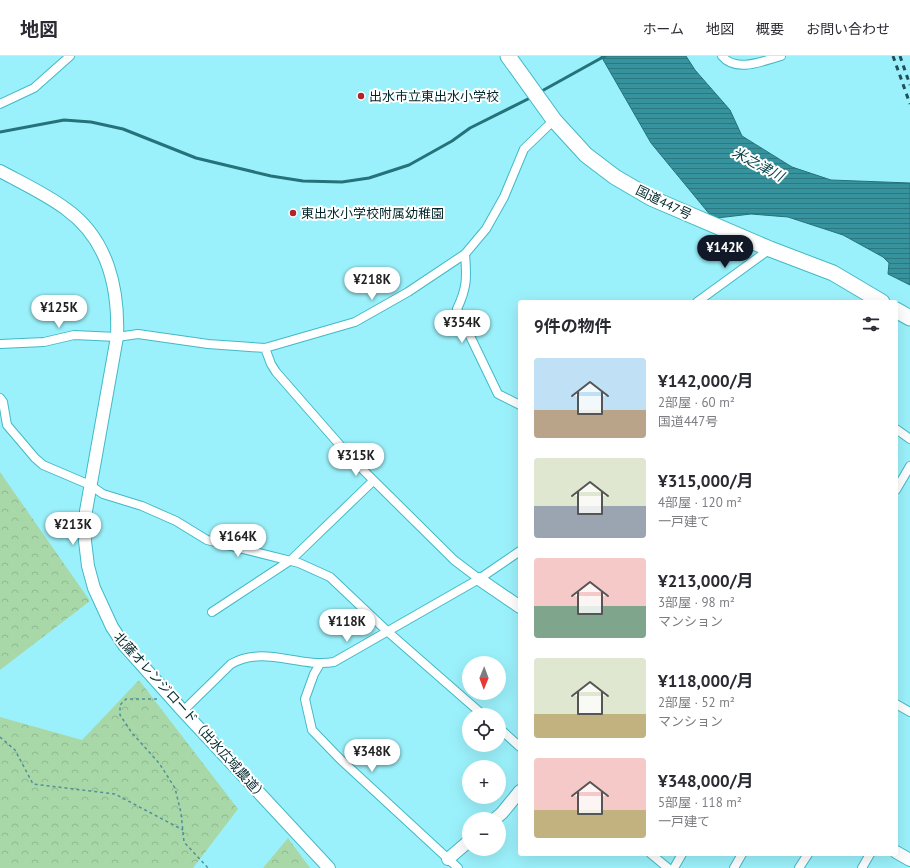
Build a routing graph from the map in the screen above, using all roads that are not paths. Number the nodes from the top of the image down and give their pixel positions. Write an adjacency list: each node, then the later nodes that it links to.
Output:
1 (70, 56): 5 (street)
2 (508, 56): 6 (highway, 国道447号)
3 (722, 56): 4 (street)
4 (781, 56)
5 (0, 104)
6 (554, 120): 8 (highway, 国道447号); 9 (street)
7 (0, 171): 14 (street, 北薩オレンジロード（出水広域農道）)
8 (770, 249): 10 (street); 11 (highway, 国道447号)
9 (465, 254): 16 (street); 18 (street)
10 (700, 300)
11 (879, 300)
12 (898, 311): 13 (highway)
13 (910, 318)
14 (117, 337): 15 (street); 16 (street); 23 (street, 北薩オレンジロード（出水広域農道）)
15 (0, 344)
16 (265, 348): 22 (street)
17 (0, 398): 23 (street)
18 (518, 404)
19 (898, 430): 20 (street)
20 (910, 439)
21 (910, 466): 24 (street)
22 (373, 481): 26 (street); 27 (street)
23 (90, 485): 26 (street); 34 (street, 北薩オレンジロード（出水広域農道）)
24 (898, 487)
25 (518, 552): 27 (street)
26 (291, 560): 29 (street); 30 (street)
27 (479, 579): 28 (street); 30 (street)
28 (518, 606)
29 (212, 612)
30 (387, 631): 31 (street); 33 (street)
31 (320, 664): 34 (street); 47 (street)
32 (898, 705): 35 (street)
33 (476, 708)
34 (183, 711): 49 (street, 北薩オレンジロード（出水広域農道）)
35 (910, 712)
36 (506, 734): 37 (street)
37 (518, 745)
38 (518, 793): 39 (street)
39 (503, 812)
40 (462, 847): 47 (street)
41 (898, 853): 48 (street)
42 (653, 856): 51 (street)
43 (681, 856): 52 (street)
44 (741, 856): 53 (street)
45 (807, 856): 54 (street)
46 (869, 856): 55 (street)
47 (448, 859): 50 (street)
48 (910, 860)
49 (329, 868)
50 (458, 868)
51 (668, 868)
52 (674, 868)
53 (734, 868)
54 (800, 868)
55 (862, 868)

